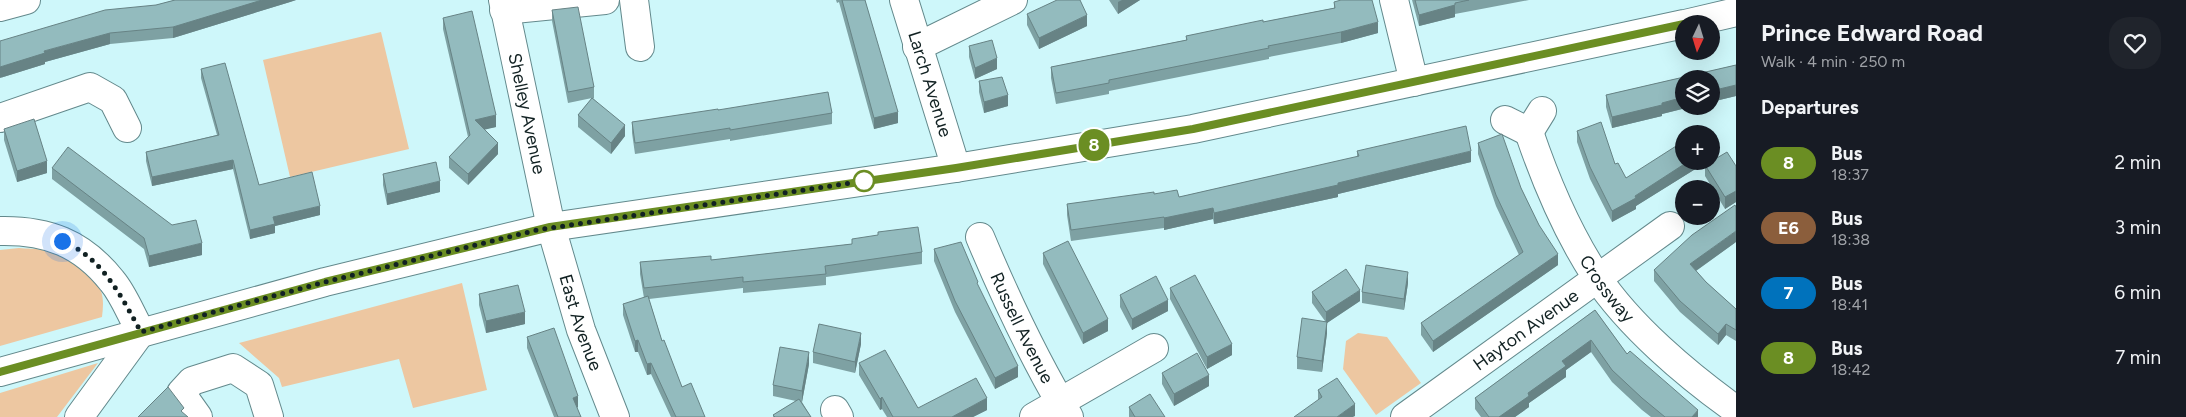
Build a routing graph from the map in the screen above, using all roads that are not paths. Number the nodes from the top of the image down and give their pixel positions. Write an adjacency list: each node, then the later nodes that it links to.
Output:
1 (26, 0): 8 (street)
2 (604, 0): 7 (street)
3 (634, 0): 12 (street)
4 (904, 0): 13 (street, Larch Avenue)
5 (1013, 0): 13 (street)
6 (1394, 0): 14 (street)
7 (503, 5): 20 (street, Shelley Avenue)
8 (0, 8)
9 (1736, 12): 10 (street)
10 (1720, 16)
11 (1675, 26): 14 (street)
12 (640, 47)
13 (917, 47): 18 (street, Larch Avenue)
14 (1414, 82): 18 (street)
15 (0, 118): 17 (street)
16 (1525, 121): 23 (street, Crossway)
17 (127, 128)
18 (956, 168): 20 (street)
19 (1670, 226): 23 (street, Hayton Avenue)
20 (550, 227): 24 (street); 32 (street, East Avenue)
21 (0, 231): 24 (street)
22 (980, 237): 27 (street, Russell Avenue)
23 (1597, 278): 28 (street, Crossway); 34 (street, Hayton Avenue)
24 (141, 332): 26 (street); 29 (street)
25 (1154, 348): 27 (street)
26 (0, 372)
27 (1065, 410): 33 (street)
28 (1736, 410)
29 (79, 417)
30 (198, 417): 31 (street)
31 (269, 417)
32 (615, 417)
33 (1034, 417)
34 (1405, 417)

